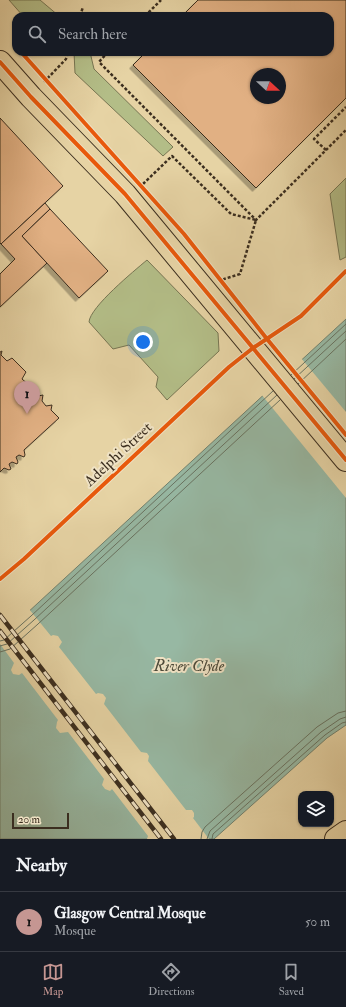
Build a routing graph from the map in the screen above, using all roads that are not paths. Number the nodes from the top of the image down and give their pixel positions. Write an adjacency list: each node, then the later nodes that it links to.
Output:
1 (0, 62): 2 (main road)
2 (346, 460)
3 (346, 832): 4 (main road)
4 (336, 839)

